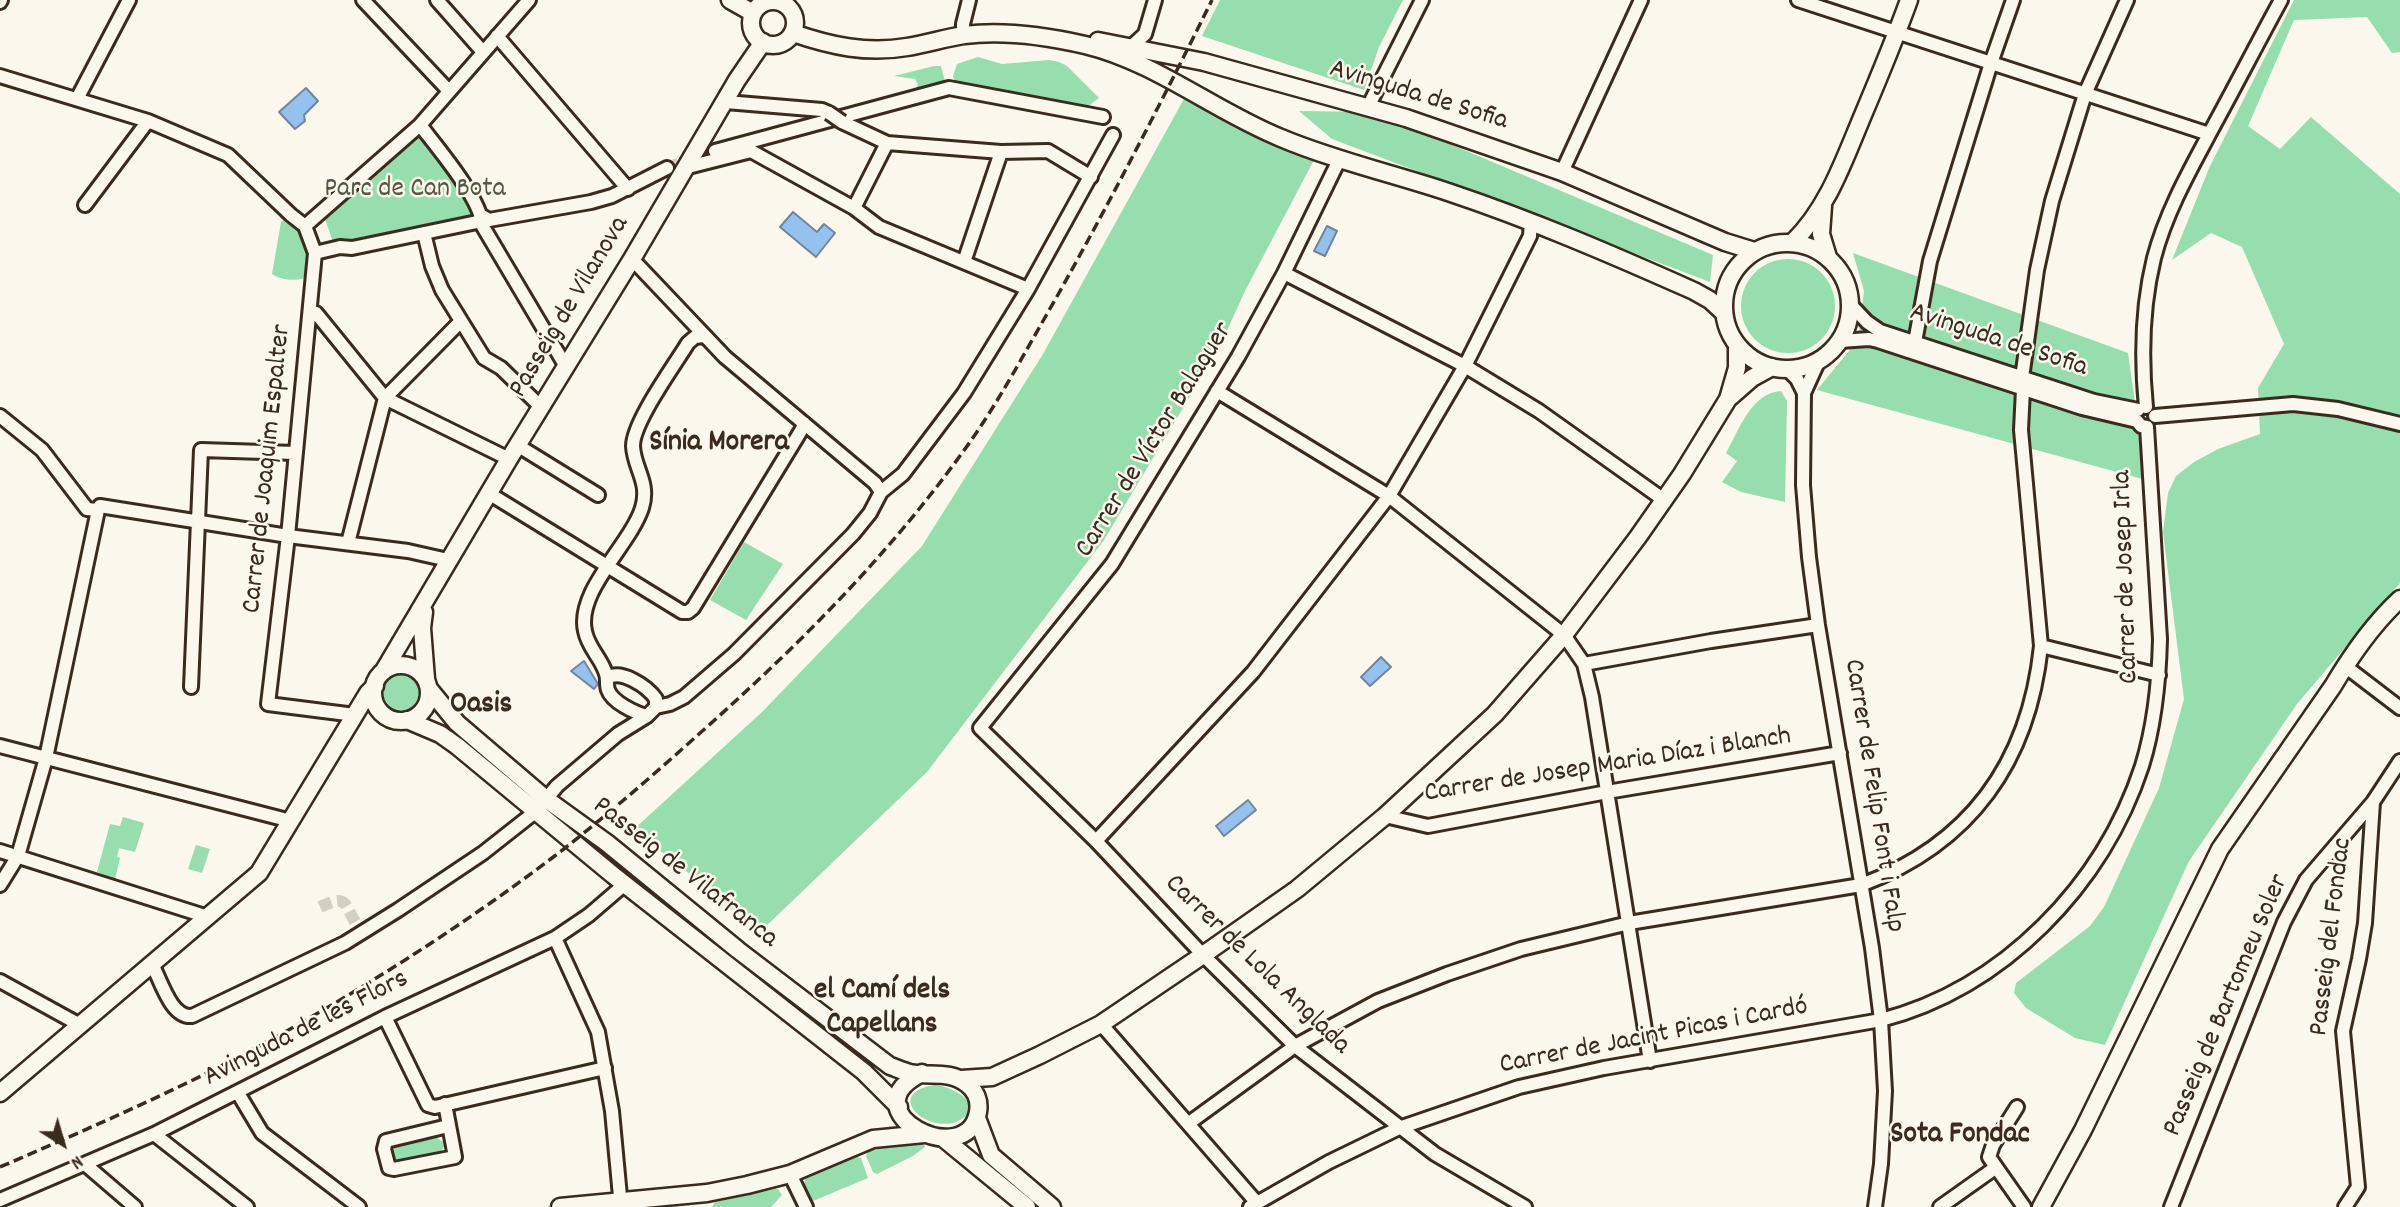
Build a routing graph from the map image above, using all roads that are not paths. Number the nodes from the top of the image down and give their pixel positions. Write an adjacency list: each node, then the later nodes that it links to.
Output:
1 (129, 0): 29 (street)
2 (363, 0): 27 (street)
3 (437, 0): 24 (street)
4 (529, 0): 20 (street)
5 (730, 0): 16 (street)
6 (970, 0): 19 (street)
7 (1155, 0): 23 (street)
8 (1422, 0): 31 (street)
9 (1641, 0): 43 (street)
10 (1798, 0): 18 (street)
11 (1909, 0): 18 (street)
12 (2013, 0): 25 (street)
13 (2127, 0): 28 (street)
14 (2281, 0): 35 (street, Carrer de Josep Irla)
15 (785, 2): 16 (street); 17 (street)
16 (753, 13): 22 (street)
17 (793, 33): 19 (street, Avinguda de Sofia); 22 (street)
18 (1898, 33): 25 (street); 46 (street)
19 (963, 35): 21 (street, Avinguda de Sofia)
20 (497, 36): 24 (street); 45 (street)
21 (1054, 39): 23 (street, Avinguda de Sofia); 40 (street, Avinguda de Sofia)
22 (763, 42): 30 (street, Passeig de Vilanova)
23 (1131, 47): 31 (street, Avinguda de Sofia)
24 (483, 52): 27 (street)
25 (1991, 63): 28 (street); 67 (street)
26 (0, 76): 29 (street)
27 (449, 91): 34 (street)
28 (2085, 94): 35 (street); 73 (street)
29 (77, 99): 33 (street)
30 (726, 102): 37 (street, bridge); 41 (street, Passeig de Vilanova)
31 (1368, 107): 43 (street, Avinguda de Sofia)
32 (1102, 117): 38 (street)
33 (148, 121): 47 (street); 51 (street)
34 (420, 125): 49 (street); 51 (street)
35 (2209, 134): 80 (street, Carrer de Josep Irla)
36 (1113, 135): 44 (street)
37 (887, 143): 39 (street); 48 (street)
38 (715, 151)
39 (1001, 152): 44 (street); 58 (street)
40 (1340, 158): 50 (street, Avinguda de Sofia); 59 (street, Carrer de Víctor Balaguer)
41 (688, 167): 48 (street); 57 (street, Passeig de Vilanova)
42 (667, 168): 45 (street)
43 (1562, 172): 55 (street, Avinguda de Sofia)
44 (1091, 177): 60 (street)
45 (628, 188): 49 (street)
46 (1824, 204): 53 (street); 56 (street)
47 (85, 205)
48 (854, 208): 58 (street)
49 (482, 216): 52 (street); 70 (street)
50 (1531, 222): 63 (street, Avinguda de Sofia); 71 (street)
51 (305, 226): 54 (street)
52 (424, 233): 54 (street); 64 (street)
53 (1793, 242): 55 (street); 56 (street)
54 (313, 246): 62 (street, Carrer de Joaquim Espalter)
55 (1754, 251): 63 (street)
56 (1828, 257): 61 (street)
57 (632, 259): 65 (street); 70 (street, Passeig de Vilanova)
58 (964, 262): 60 (street)
59 (1284, 273): 71 (street); 74 (street, Carrer de Víctor Balaguer)
60 (1027, 289): 85 (street)
61 (1851, 305): 66 (street); 67 (street, Avinguda de Sofia)
62 (310, 311): 76 (street); 84 (street, Carrer de Joaquim Espalter)
63 (1724, 313): 68 (street)
64 (461, 321): 76 (street); 78 (street)
65 (704, 336): 81 (street); 95 (street)
66 (1840, 341): 69 (street); 73 (street, Avinguda de Sofia)
67 (1915, 342): 73 (street, Avinguda de Sofia)
68 (1737, 345): 72 (street); 77 (street)
69 (1819, 360): 72 (street); 75 (street, Carrer de Felip Font i Falp)
70 (565, 365): 78 (street, Passeig de Vilanova)
71 (1465, 366): 88 (street); 89 (street)
72 (1779, 368): 75 (street); 77 (street)
73 (2022, 383): 80 (street, Avinguda de Sofia); 100 (street)
74 (1217, 391): 88 (street); 114 (street, Carrer de Víctor Balaguer)
75 (1804, 393): 98 (street, Carrer de Felip Font i Falp)
76 (385, 398): 83 (street); 93 (street)
77 (1728, 399): 89 (street)
78 (541, 407): 83 (street, Passeig de Vilanova)
79 (0, 416): 90 (street)
80 (2144, 416): 82 (street, Avinguda de Sofia); 103 (street, Carrer de Josep Irla)
81 (804, 424): 85 (street); 95 (street)
82 (2400, 424)
83 (513, 452): 86 (street, Passeig de Vilanova); 87 (street)
84 (295, 453): 91 (street); 92 (street, Carrer de Joaquim Espalter)
85 (881, 492): 110 (street)
86 (490, 494): 94 (street, Passeig de Vilanova); 95 (street)
87 (598, 495)
88 (1389, 496): 99 (street); 125 (street)
89 (1664, 499): 99 (street)
90 (98, 510): 91 (street); 118 (street)
91 (198, 522): 92 (street); 107 (street)
92 (288, 536): 93 (street); 113 (street, Carrer de Joaquim Espalter)
93 (348, 543): 94 (street)
94 (448, 560): 97 (street, Passeig de Vilanova)
95 (607, 567): 104 (street)
96 (2400, 599): 102 (street)
97 (426, 602): 105 (street, Passeig de Vilanova); 106 (street, Passeig de Vilanova)
98 (1818, 625): 101 (street); 117 (street, Carrer de Felip Font i Falp)
99 (1563, 635): 101 (street); 123 (street)
100 (2041, 646): 103 (street); 130 (street)
101 (1584, 664): 120 (street)
102 (2345, 666): 109 (street); 179 (street)
103 (2160, 674): 140 (street, Carrer de Josep Irla)
104 (607, 678): 108 (street); 110 (street)
105 (379, 679): 106 (street); 111 (street); 113 (street, Passeig de Vilanova)
106 (428, 685): 112 (street); 122 (street, Passeig de Vilafranca)
107 (191, 687)
108 (617, 700): 110 (street); 115 (street)
109 (2400, 708)
110 (651, 711): 115 (street)
111 (387, 717): 112 (street); 113 (street)
112 (407, 720): 122 (street, Passeig de Vilafranca)
113 (351, 722): 124 (street, Passeig de Vilanova)
114 (980, 728): 125 (street, Carrer de Lola Anglada)
115 (618, 734): 122 (street)
116 (0, 746): 118 (street)
117 (1840, 753): 120 (street, Carrer de Josep Maria Díaz i Blanch); 130 (street, Carrer de Felip Font i Falp)
118 (46, 758): 124 (street); 127 (street)
119 (2400, 761): 121 (street, Passeig del Fondac)
120 (1607, 792): 123 (street, Carrer de Josep Maria Díaz i Blanch); 133 (street)
121 (2373, 802): 180 (street, Passeig de Bartomeu Soler); 181 (street, Passeig del Fondac)
122 (541, 805): 128 (street, Passeig de Vilafranca); 134 (street); 147 (street, Passeig de Vilafranca)
123 (1385, 816): 136 (street)
124 (291, 821): 131 (street, Passeig de Vilanova)
125 (1096, 841): 136 (street, Carrer de Lola Anglada)
126 (0, 851): 127 (street)
127 (18, 856): 129 (street); 131 (street)
128 (625, 884): 135 (street, Avinguda de les Flors); 153 (street, Passeig de Vilafranca)
129 (0, 885)
130 (1861, 885): 133 (street); 140 (street, Carrer de Felip Font i Falp)
131 (208, 916): 137 (street, Passeig de Vilanova)
132 (355, 922): 134 (street)
133 (1629, 923): 143 (street); 144 (street)
134 (371, 927): 137 (street)
135 (555, 938): 139 (street, Avinguda de les Flors); 145 (street)
136 (1203, 954): 141 (street); 143 (street, Carrer de Lola Anglada)
137 (152, 964): 142 (street, Passeig de Vilanova)
138 (0, 981): 142 (street)
139 (385, 1017): 150 (street, Avinguda de les Flors); 151 (street)
140 (1881, 1020): 144 (street, Carrer de Jacint Picas i Cardó); 176 (street, Carrer de Felip Font i Falp)
141 (1101, 1024): 146 (street); 155 (street)
142 (80, 1025): 149 (street, Passeig de Vilanova)
143 (1295, 1046): 155 (street); 157 (street, Carrer de Lola Anglada)
144 (1650, 1061): 157 (street, Carrer de Jacint Picas i Cardó)
145 (604, 1068): 151 (street); 166 (street)
146 (1009, 1071): 148 (street); 154 (street)
147 (922, 1073): 148 (street); 153 (street)
148 (961, 1079): 154 (street)
149 (0, 1093)
150 (238, 1093): 159 (street, Avinguda de les Flors); 170 (street)
151 (445, 1104): 156 (street)
152 (2017, 1107): 163 (street)
153 (899, 1109): 158 (street); 161 (street)
154 (978, 1110): 160 (street); 174 (street)
155 (1189, 1123): 167 (street)
156 (448, 1126): 156 (street)
157 (1399, 1128): 167 (street, Carrer de Jacint Picas i Cardó); 175 (street, Carrer de Lola Anglada)
158 (924, 1133): 160 (street); 161 (street)
159 (154, 1134): 162 (street, Avinguda de les Flors); 169 (street)
160 (943, 1138): 173 (street)
161 (873, 1139): 164 (street)
162 (86, 1165): 165 (street, Avinguda de les Flors); 168 (street)
163 (1995, 1168): 177 (street); 178 (street)
164 (790, 1174): 166 (street); 172 (street)
165 (0, 1200)
166 (621, 1204): 171 (street)
167 (1254, 1205)
168 (135, 1207)
169 (247, 1207)
170 (359, 1207)
171 (560, 1207)
172 (806, 1207)
173 (1027, 1207)
174 (1052, 1207)
175 (1525, 1207)
176 (1875, 1207)
177 (1940, 1207)
178 (2024, 1207)
179 (2041, 1207)
180 (2171, 1207)
181 (2345, 1207)

